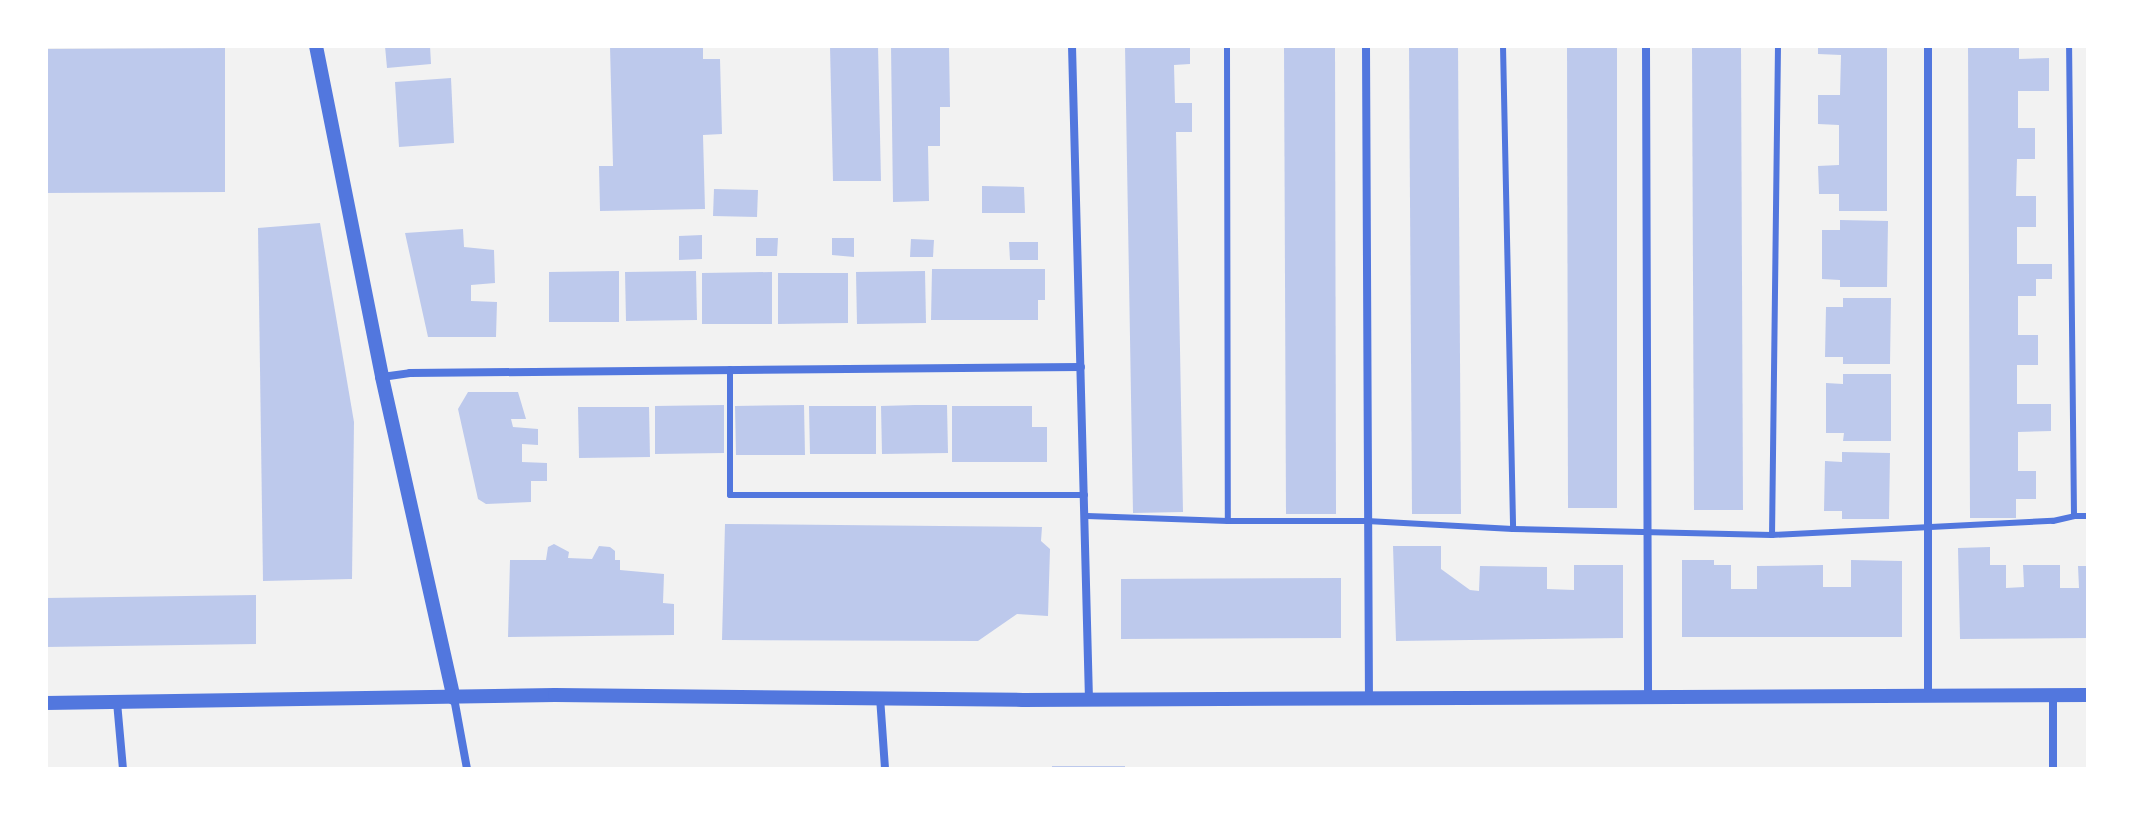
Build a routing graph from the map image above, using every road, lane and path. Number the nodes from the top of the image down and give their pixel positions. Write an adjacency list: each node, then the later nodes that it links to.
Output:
1 (316, 46): 12 (street)
2 (1072, 46): 10 (street)
3 (1227, 46): 17 (lane)
4 (1366, 46): 18 (street)
5 (1503, 46): 20 (lane)
6 (1646, 46): 21 (street)
7 (1778, 46): 22 (lane)
8 (1928, 46): 19 (street)
9 (2069, 46): 15 (lane)
10 (1081, 367): 11 (street); 13 (street)
11 (730, 369): 12 (street); 13 (lane)
12 (382, 377): 28 (street)
13 (1085, 495): 14 (street)
14 (1087, 516): 17 (lane); 30 (street)
15 (2074, 516): 16 (lane); 19 (lane)
16 (2088, 516)
17 (1228, 521): 18 (lane)
18 (1367, 521): 20 (lane); 29 (street)
19 (1927, 525): 22 (lane); 25 (street)
20 (1513, 529): 21 (lane)
21 (1648, 531): 22 (lane); 27 (street)
22 (1772, 535)
23 (2088, 695): 26 (street)
24 (880, 696): 28 (street); 30 (street); 35 (street)
25 (1928, 696): 26 (street); 27 (street)
26 (2053, 696): 36 (street)
27 (1648, 697): 29 (street)
28 (454, 698): 31 (street); 34 (street)
29 (1369, 698): 30 (street)
30 (1089, 699)
31 (117, 702): 32 (street); 33 (street)
32 (46, 703)
33 (123, 769)
34 (467, 769)
35 (885, 769)
36 (2053, 769)

